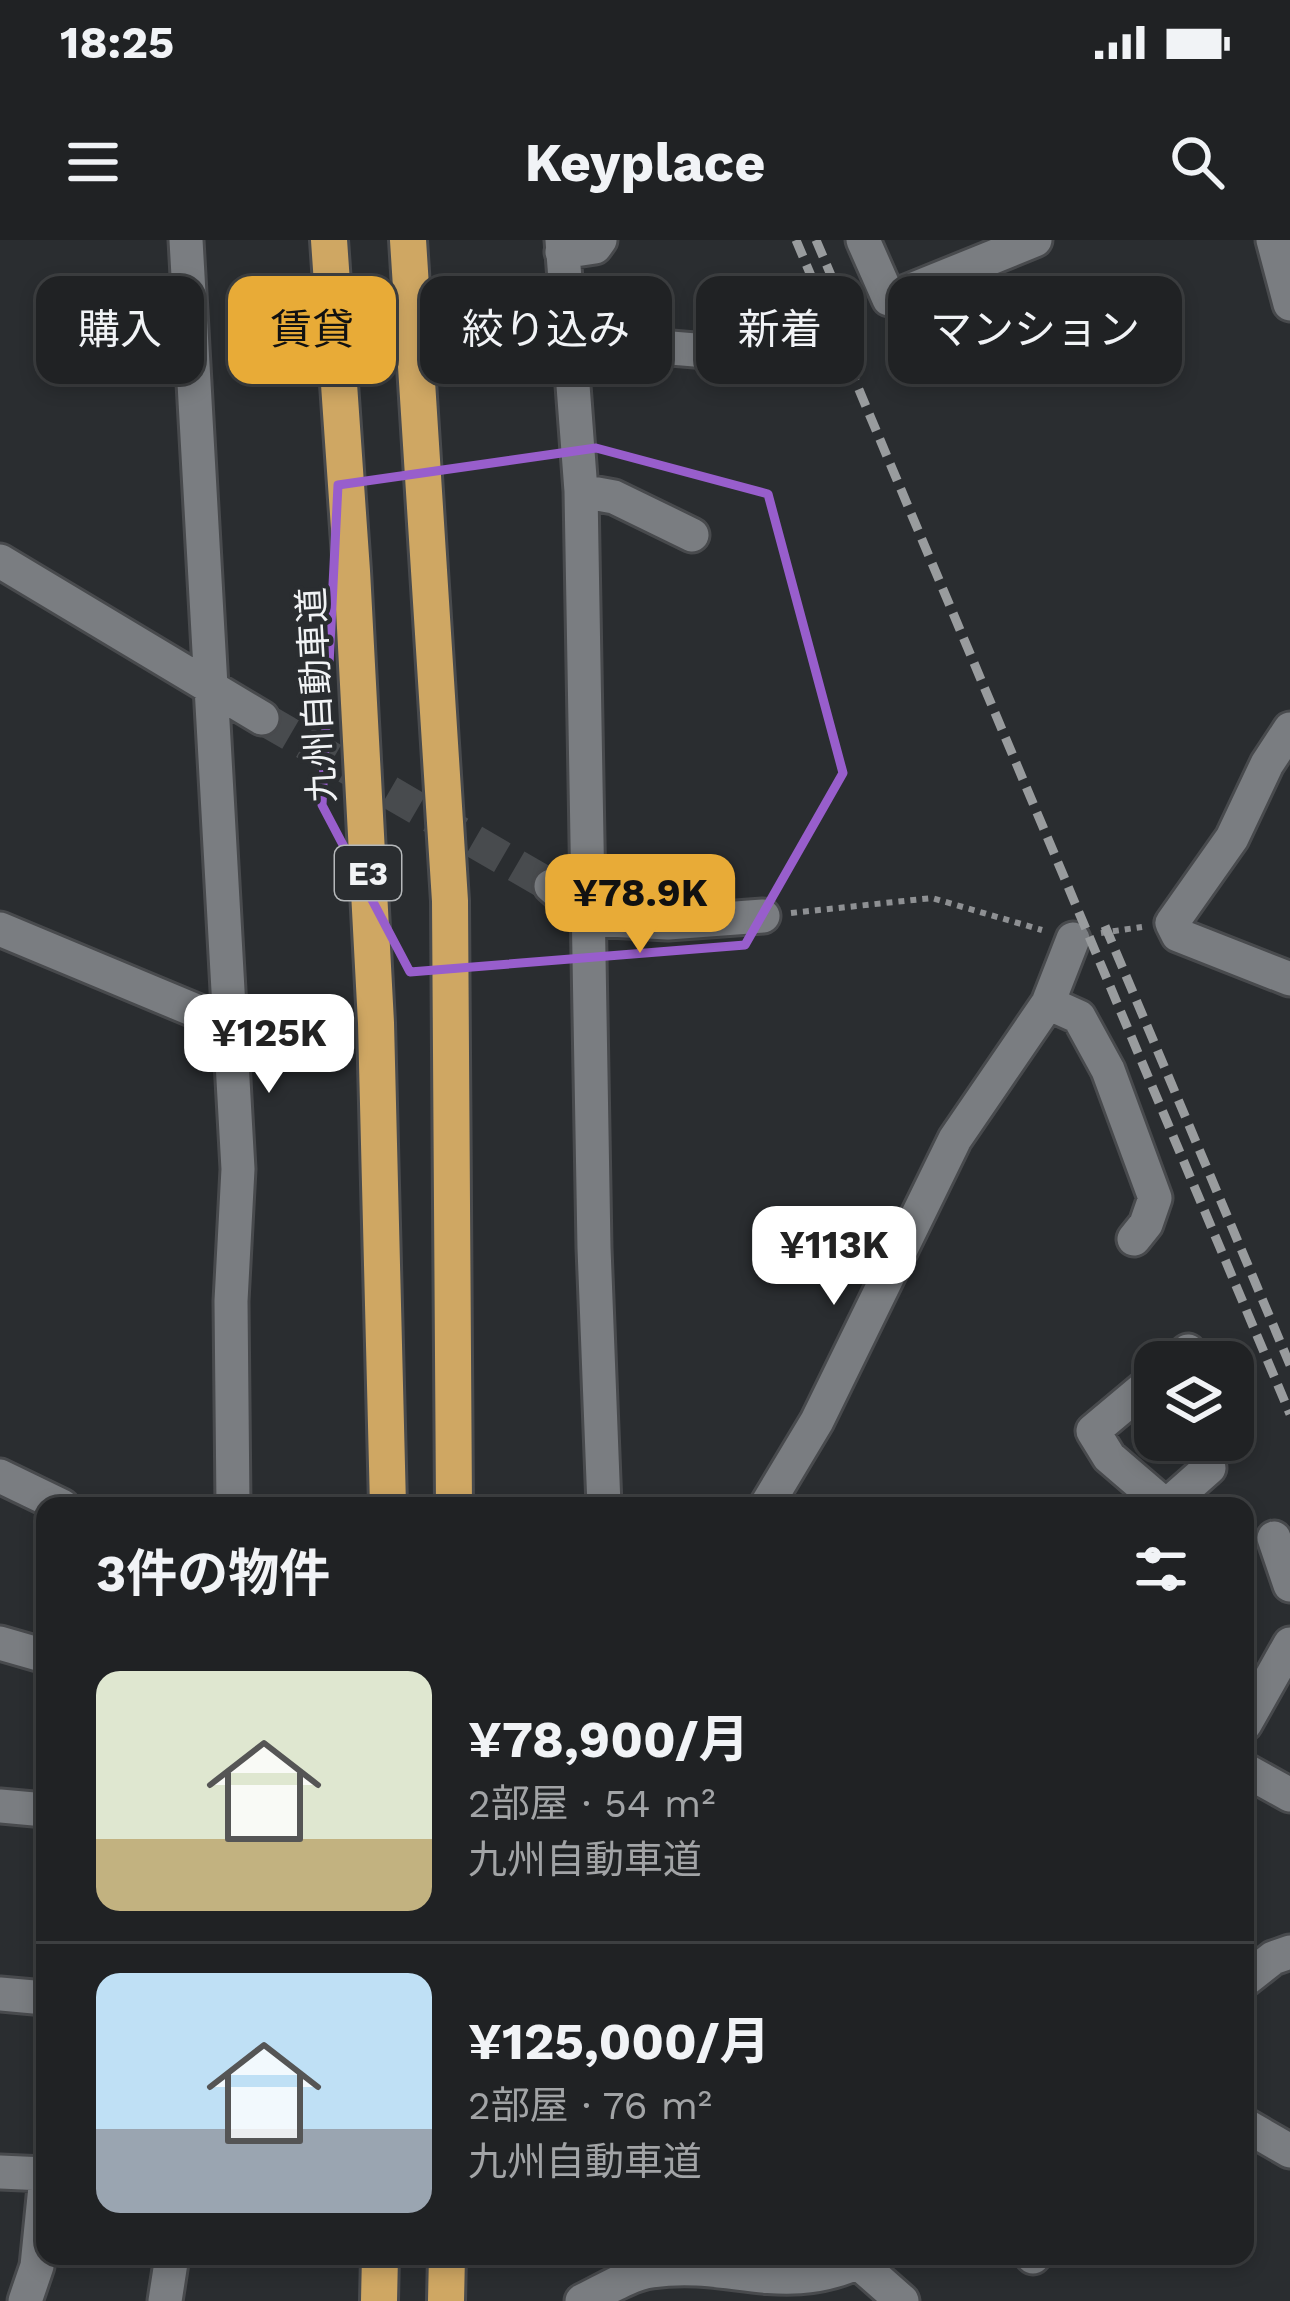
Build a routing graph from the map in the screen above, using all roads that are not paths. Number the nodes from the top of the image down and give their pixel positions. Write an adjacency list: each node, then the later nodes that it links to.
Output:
1 (186, 240): 15 (street)
2 (329, 240): 32 (highway, 九州自動車道 / E3)
3 (408, 240): 33 (highway, E3)
4 (600, 240): 8 (street)
5 (863, 240): 6 (street)
6 (1035, 240)
7 (1273, 240): 10 (street)
8 (562, 246): 9 (street)
9 (564, 276)
10 (1290, 304)
11 (573, 384): 12 (street)
12 (581, 491): 13 (street); 20 (street)
13 (692, 535)
14 (0, 561): 15 (street)
15 (213, 690): 16 (street); 25 (street)
16 (262, 718)
17 (1290, 729): 23 (street)
18 (551, 886): 20 (street)
19 (763, 916): 20 (street)
20 (588, 920): 34 (street)
21 (0, 929): 25 (street)
22 (1073, 939): 24 (street)
23 (1290, 979)
24 (1048, 1003): 26 (street); 35 (street)
25 (230, 1025): 31 (street)
26 (1134, 1239)
27 (1134, 1397): 36 (street)
28 (1209, 1468): 37 (street)
29 (0, 1476): 30 (street)
30 (43, 1497)
31 (233, 1497)
32 (388, 1497)
33 (454, 1497)
34 (604, 1497)
35 (771, 1497)
36 (1156, 1497)
37 (1176, 1497)
38 (1274, 1538): 39 (street)
39 (1290, 1585)
40 (0, 1643): 42 (street)
41 (1290, 1644): 43 (street)
42 (36, 1653)
43 (1254, 1708)
44 (1254, 1775): 45 (street)
45 (1290, 1795)
46 (0, 1806): 47 (street)
47 (36, 1809)
48 (0, 1994): 49 (street)
49 (36, 1997)
50 (1254, 2130): 51 (street)
51 (1290, 2151)
52 (0, 2172): 53 (street)
53 (36, 2174)
54 (37, 2265): 62 (street)
55 (171, 2265): 63 (street)
56 (380, 2265): 64 (highway)
57 (447, 2265): 65 (highway)
58 (856, 2265): 61 (street)
59 (870, 2265): 67 (street)
60 (634, 2278): 61 (street); 66 (street)
61 (714, 2289)
62 (25, 2301)
63 (165, 2301)
64 (379, 2301)
65 (446, 2301)
66 (582, 2301)
67 (902, 2301)

